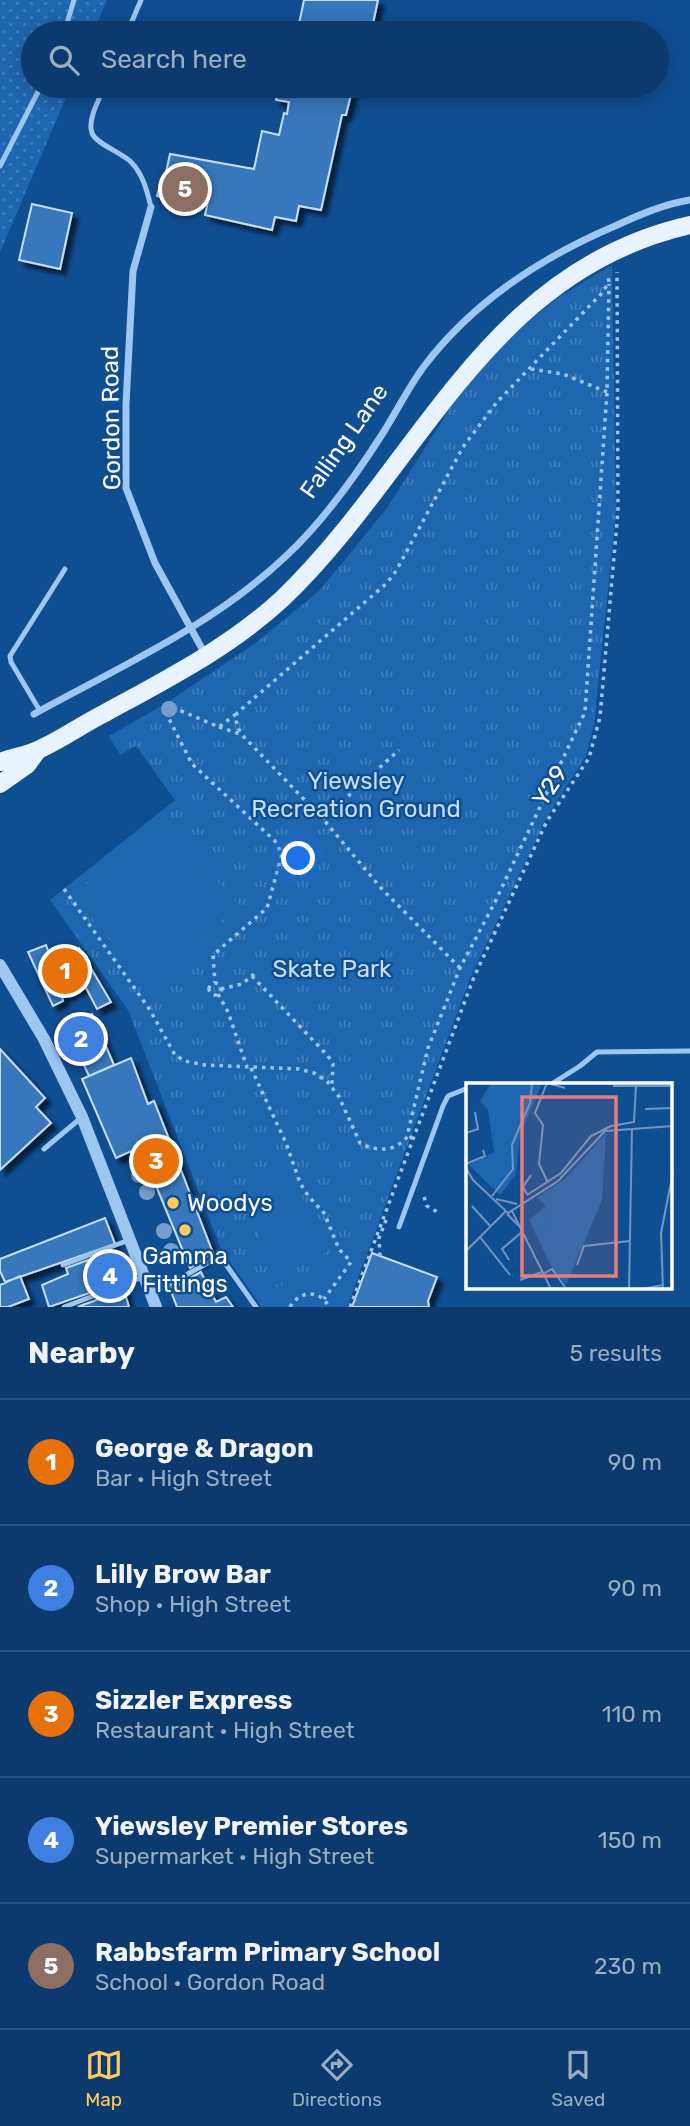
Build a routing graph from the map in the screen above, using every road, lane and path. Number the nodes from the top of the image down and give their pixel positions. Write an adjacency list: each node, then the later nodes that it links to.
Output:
1 (74, 0): 3 (lane)
2 (141, 0): 4 (lane)
3 (68, 21)
4 (132, 21)
5 (35, 98): 7 (lane)
6 (100, 98): 9 (lane)
7 (0, 166)
8 (690, 200): 16 (street, Falling Lane)
9 (151, 206): 16 (street, Gordon Road)
10 (690, 225): 11 (main road, Falling Lane)
11 (612, 251): 12 (path); 17 (main road, Falling Lane); 42 (path, Y29)
12 (609, 282): 13 (path); 14 (path)
13 (531, 369): 14 (path); 21 (path)
14 (607, 392): 31 (path)
15 (65, 569): 20 (lane)
16 (191, 630): 17 (street, Gordon Road); 20 (street, Falling Lane)
17 (206, 656): 18 (main road, Falling Lane)
18 (154, 686): 19 (path); 24 (main road, Falling Lane)
19 (165, 704): 22 (path); 33 (path)
20 (37, 713)
21 (237, 713): 22 (path); 23 (path)
22 (219, 727): 23 (path)
23 (241, 735): 28 (path)
24 (38, 750): 26 (main road, Falling Lane); 27 (main road, Falling Lane)
25 (399, 750): 28 (path)
26 (0, 762)
27 (0, 784)
28 (323, 819): 31 (path)
29 (64, 889): 37 (path)
30 (0, 965): 32 (street)
31 (460, 968): 42 (path)
32 (4, 982): 41 (street)
33 (215, 983): 34 (path); 35 (path)
34 (221, 989): 35 (path); 39 (path)
35 (218, 995): 37 (path)
36 (690, 1051): 38 (lane)
37 (249, 1068): 39 (path); 49 (path)
38 (553, 1083)
39 (332, 1087): 42 (path)
40 (466, 1089): 44 (lane)
41 (82, 1117): 43 (lane); 45 (street)
42 (410, 1137): 55 (path, Y29)
43 (44, 1149)
44 (399, 1227)
45 (129, 1240): 46 (lane); 47 (street)
46 (63, 1265)
47 (143, 1277): 48 (street); 50 (lane)
48 (151, 1294): 51 (street); 52 (lane)
49 (324, 1298): 53 (path); 54 (path)
50 (64, 1307)
51 (156, 1307)
52 (256, 1307)
53 (290, 1307)
54 (329, 1307)
55 (350, 1307)

